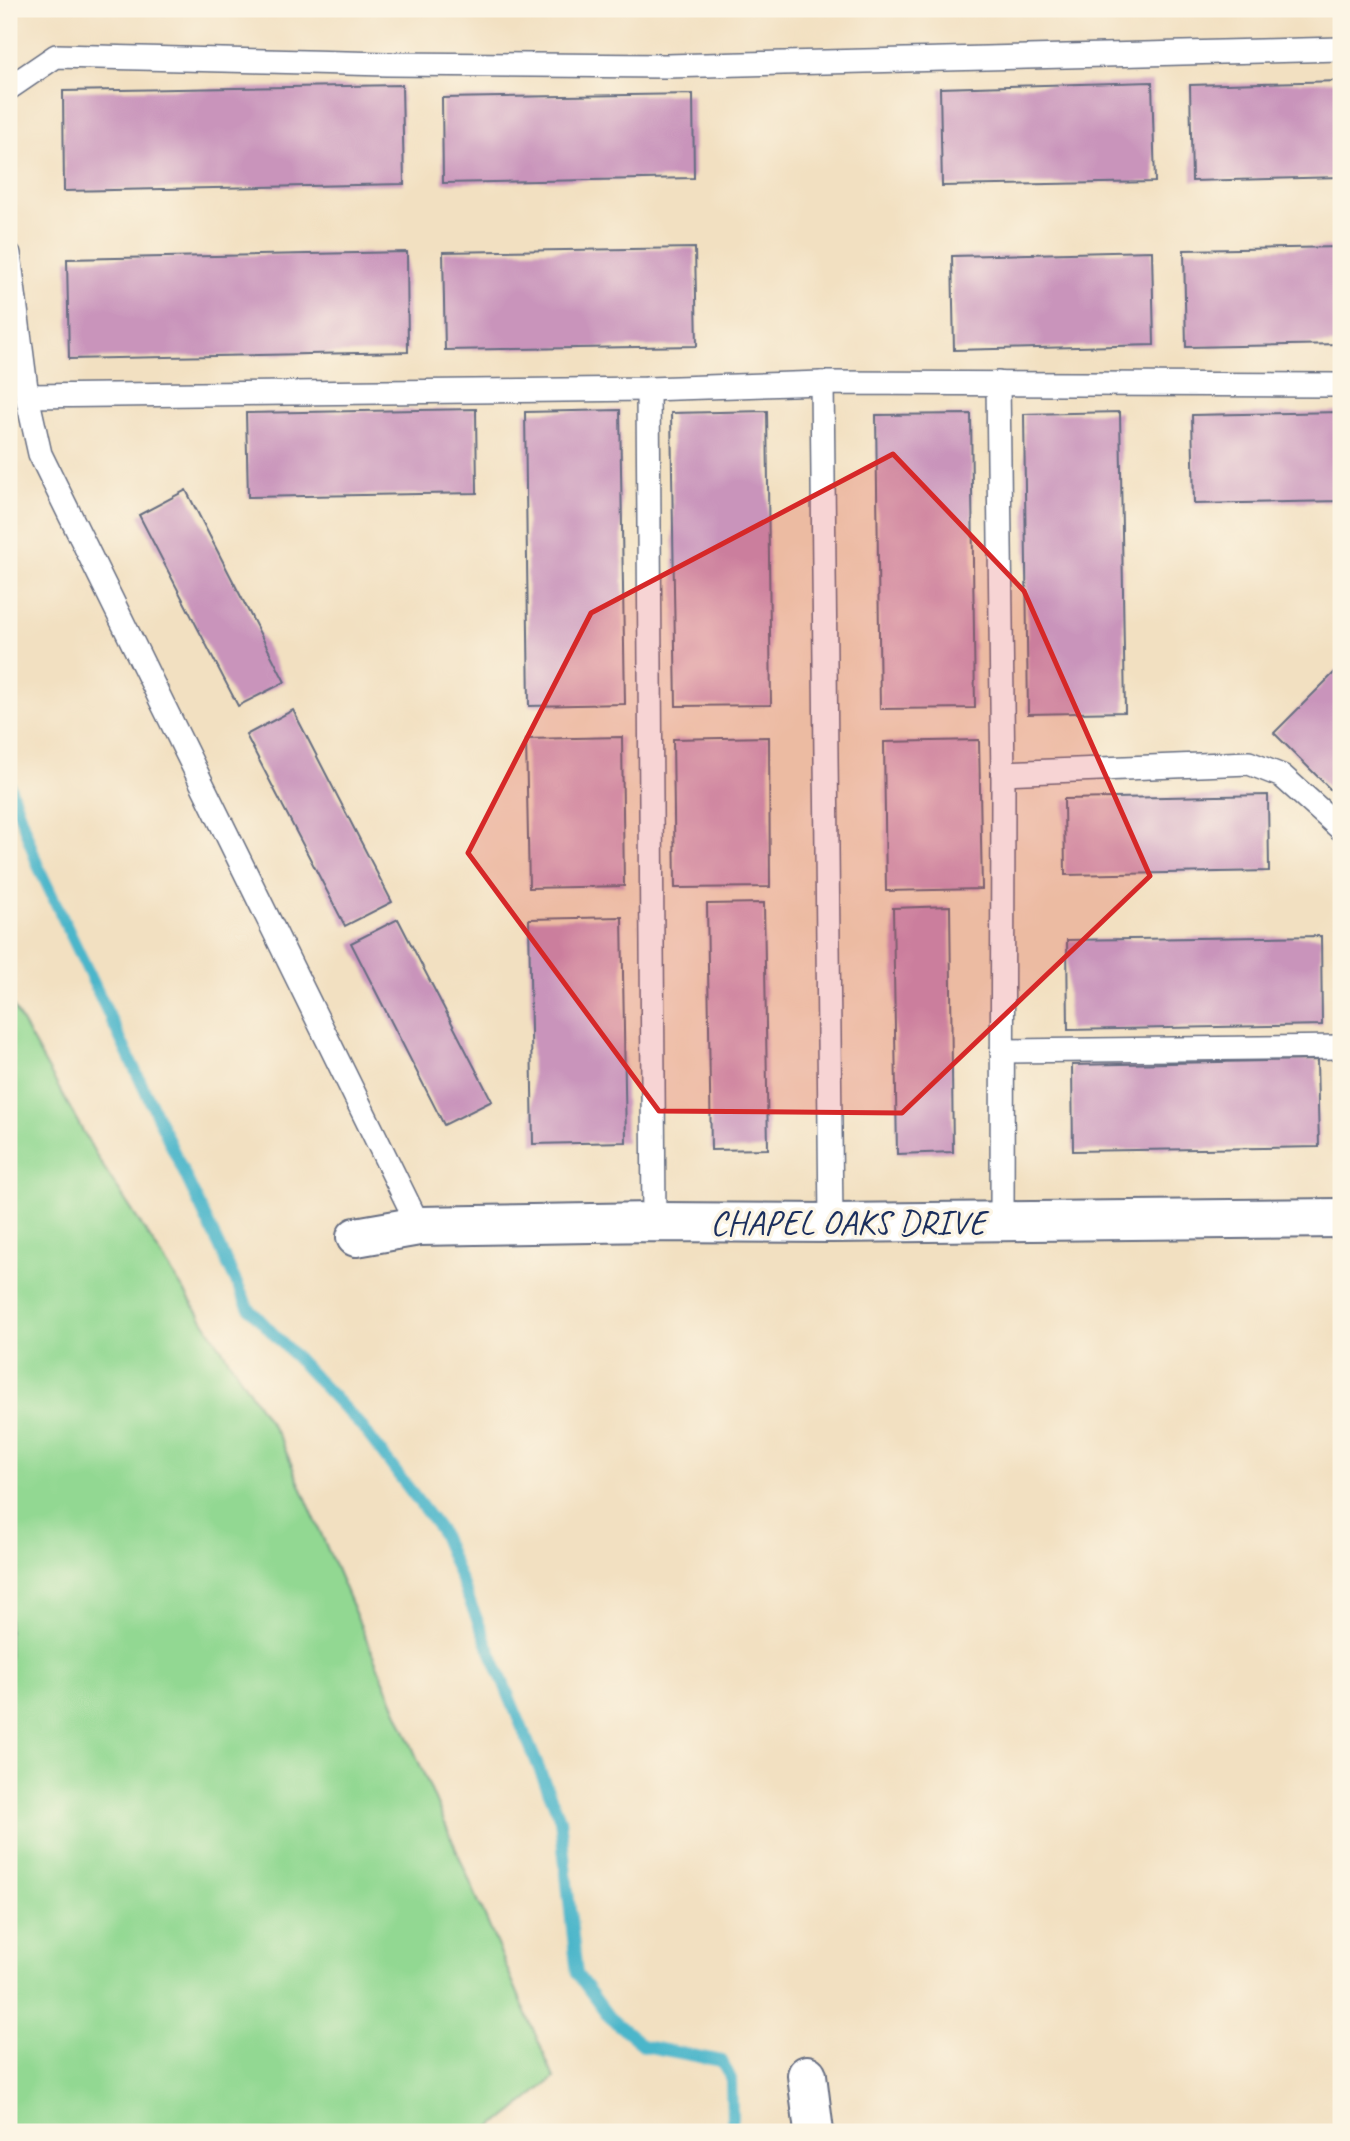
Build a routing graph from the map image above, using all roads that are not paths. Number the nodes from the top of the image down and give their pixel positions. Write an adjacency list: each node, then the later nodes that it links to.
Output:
1 (1341, 49): 2 (lane)
2 (9, 88)
3 (9, 254): 8 (lane)
4 (822, 383): 5 (lane); 7 (lane); 16 (lane)
5 (998, 383): 6 (lane); 9 (lane)
6 (1341, 385)
7 (648, 389): 8 (lane); 14 (lane)
8 (27, 396): 17 (lane)
9 (1003, 773): 10 (lane); 12 (lane)
10 (1341, 829)
11 (1341, 1047): 12 (lane)
12 (1002, 1051): 15 (lane)
13 (1341, 1218): 15 (street, CHAPEL OAKS DRIVE)
14 (654, 1222): 16 (street, CHAPEL OAKS DRIVE); 17 (street, CHAPEL OAKS DRIVE)
15 (1002, 1222): 16 (street, CHAPEL OAKS DRIVE)
16 (831, 1223)
17 (419, 1226): 18 (street, CHAPEL OAKS DRIVE)
18 (356, 1237)
19 (807, 2075): 20 (street)
20 (814, 2132)

